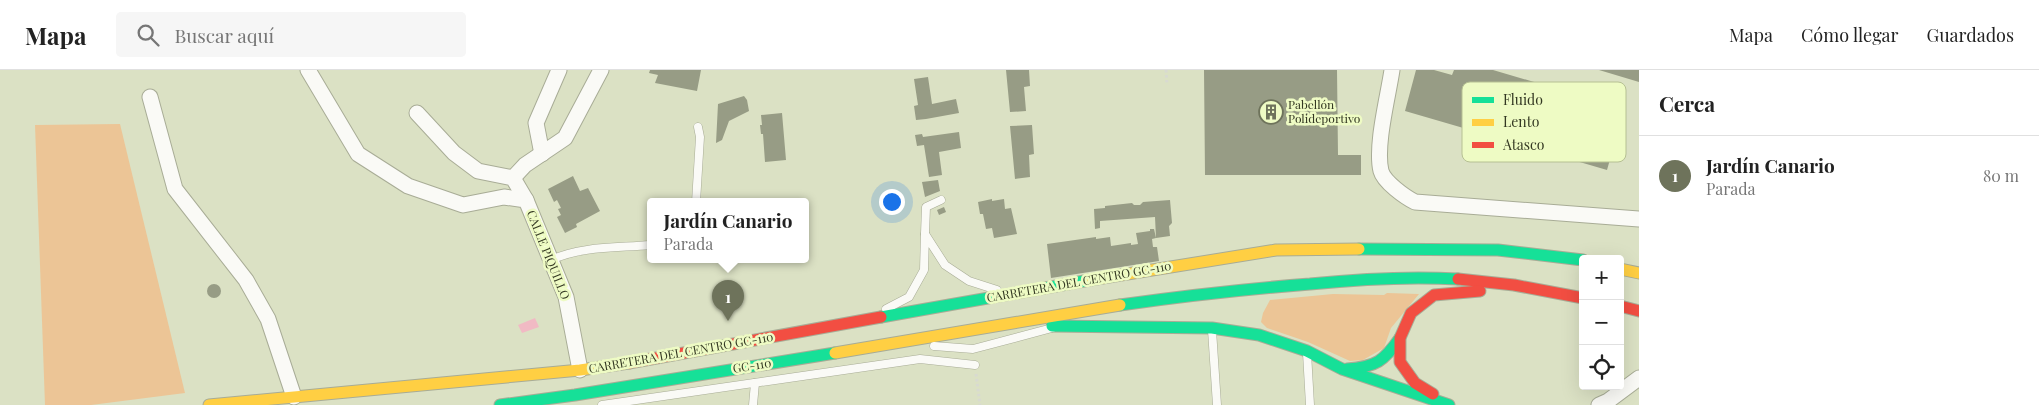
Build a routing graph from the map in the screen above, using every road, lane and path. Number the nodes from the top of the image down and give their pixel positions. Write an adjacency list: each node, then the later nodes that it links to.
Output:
1 (308, 70): 13 (street, CALLE PIQUILLO)
2 (559, 70): 10 (street)
3 (601, 70): 10 (street)
4 (1166, 70): 6 (path)
5 (1392, 70): 15 (street)
6 (1166, 85)
7 (150, 97): 39 (street)
8 (417, 113): 11 (street)
9 (698, 128): 12 (lane)
10 (542, 154): 11 (street)
11 (513, 178): 13 (street, CALLE PIQUILLO)
12 (696, 198)
13 (526, 200): 18 (street, CALLE PIQUILLO)
14 (941, 200): 16 (lane)
15 (1639, 219)
16 (925, 234): 23 (lane); 27 (lane)
17 (647, 245): 18 (lane)
18 (551, 260): 36 (street, CALLE PIQUILLO)
19 (1579, 260): 23 (main road, CARRETERA DEL CENTRO GC-110 / GC-110)
20 (1624, 270): 21 (main road)
21 (1639, 273)
22 (1534, 288): 24 (main road, GC-110); 28 (main road, GC-110); 31 (main road)
23 (1011, 294): 27 (main road, CARRETERA DEL CENTRO GC-110 / GC-110)
24 (1579, 297)
25 (1624, 307): 26 (main road)
26 (1638, 310)
27 (865, 320): 36 (main road, CARRETERA DEL CENTRO GC-110 / GC-110)
28 (1004, 326): 29 (main road); 32 (main road, GC-110 / GC-110)
29 (1060, 326): 30 (main road); 32 (lane)
30 (1212, 328): 33 (main road); 44 (lane)
31 (1400, 338): 35 (main road); 46 (main road)
32 (894, 344): 41 (main road, GC-110 / GC-110)
33 (1307, 351): 35 (main road); 45 (lane)
34 (975, 365): 38 (lane)
35 (1342, 369): 46 (main road)
36 (580, 370): 39 (main road, GC-110)
37 (1639, 378): 47 (street)
38 (755, 383): 42 (lane); 43 (lane)
39 (294, 397): 40 (main road, GC-110)
40 (209, 405)
41 (500, 405)
42 (602, 405)
43 (753, 405)
44 (1217, 405)
45 (1310, 405)
46 (1450, 405)
47 (1599, 405)

